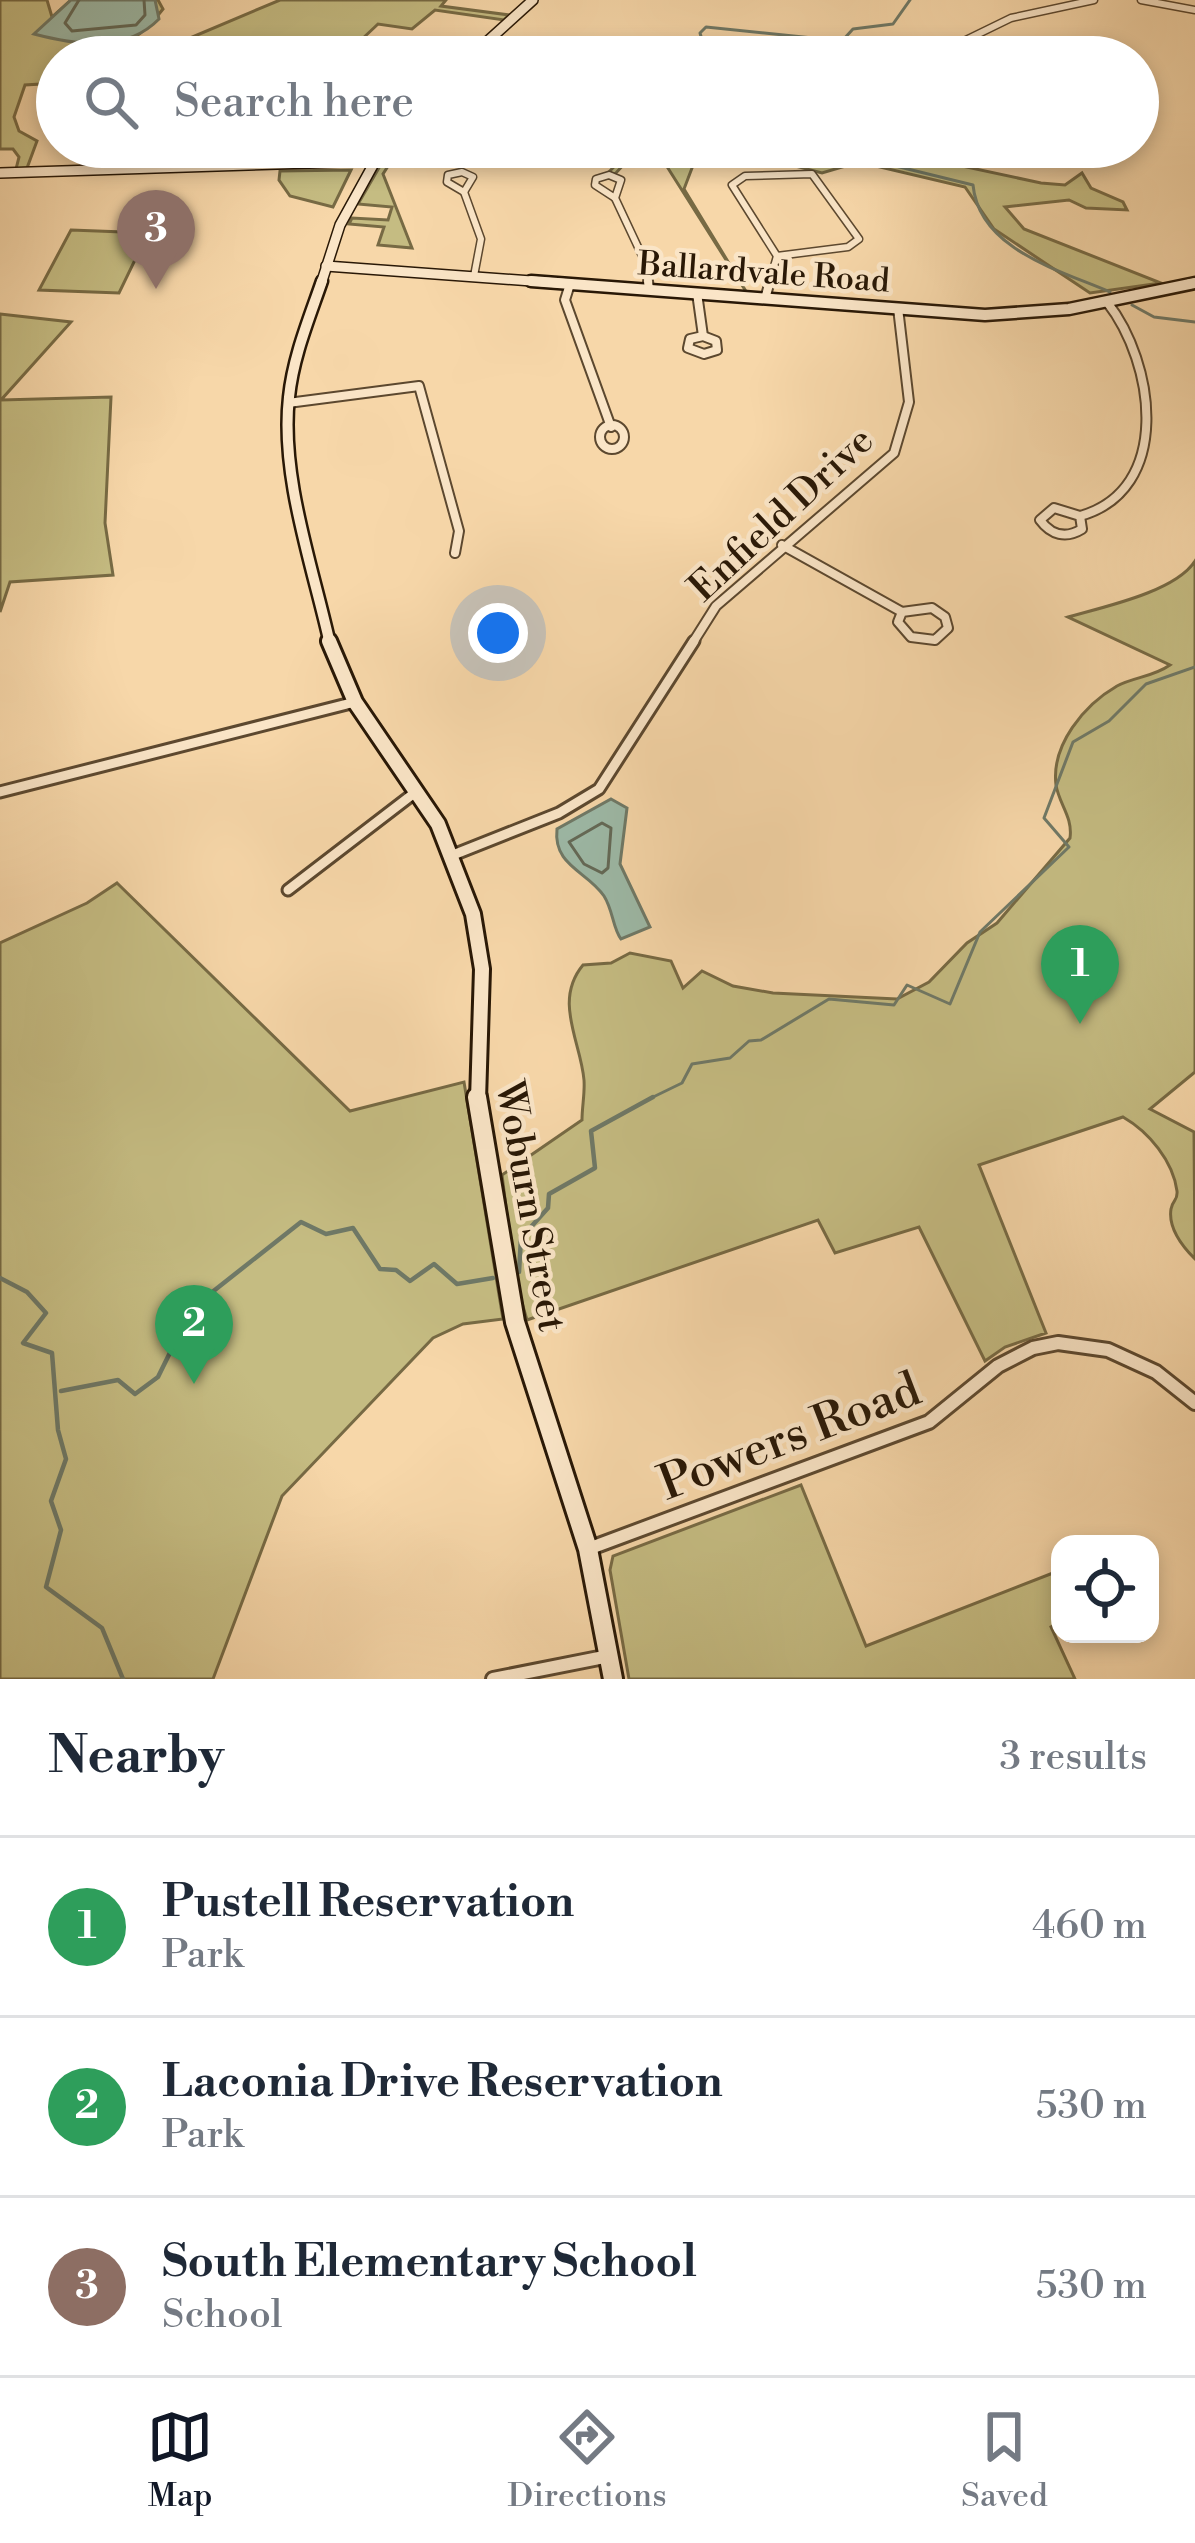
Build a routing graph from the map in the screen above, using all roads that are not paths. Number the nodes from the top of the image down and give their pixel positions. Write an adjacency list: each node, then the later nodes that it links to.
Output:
1 (533, 0): 5 (street)
2 (1094, 0): 6 (street)
3 (1141, 0): 4 (street)
4 (1195, 10)
5 (493, 36)
6 (974, 36)
7 (155, 168): 9 (street)
8 (369, 168): 13 (street, Woburn Street)
9 (0, 173)
10 (464, 192): 14 (street)
11 (615, 198): 11 (street); 17 (street)
12 (777, 256): 12 (street); 19 (street)
13 (326, 266): 14 (street, Ballardvale Road); 23 (street, Woburn Street)
14 (474, 276): 16 (street, Ballardvale Road)
15 (1195, 283): 20 (street, Ballardvale Road)
16 (570, 284): 17 (street, Ballardvale Road); 24 (street)
17 (650, 290): 18 (street, Ballardvale Road)
18 (697, 293): 19 (street, Ballardvale Road); 22 (street)
19 (765, 298): 21 (street, Ballardvale Road)
20 (1107, 302): 21 (street, Ballardvale Road); 25 (street)
21 (898, 308): 26 (street, Enfield Drive)
22 (703, 336)
23 (288, 403): 27 (street); 29 (street, Woburn Street)
24 (611, 427)
25 (1080, 516): 25 (street)
26 (782, 545): 28 (street); 32 (street, Enfield Drive)
27 (455, 553)
28 (902, 612): 28 (street)
29 (355, 702): 30 (street, Woburn Street); 31 (street)
30 (417, 791): 32 (street, Woburn Street); 33 (street)
31 (0, 792)
32 (453, 855): 35 (street, Woburn Street)
33 (288, 890)
34 (1195, 1403): 35 (street, Powers Road)
35 (588, 1549): 36 (street, Woburn Street)
36 (609, 1656): 37 (street); 38 (street, Woburn Street)
37 (493, 1679)
38 (613, 1679)

